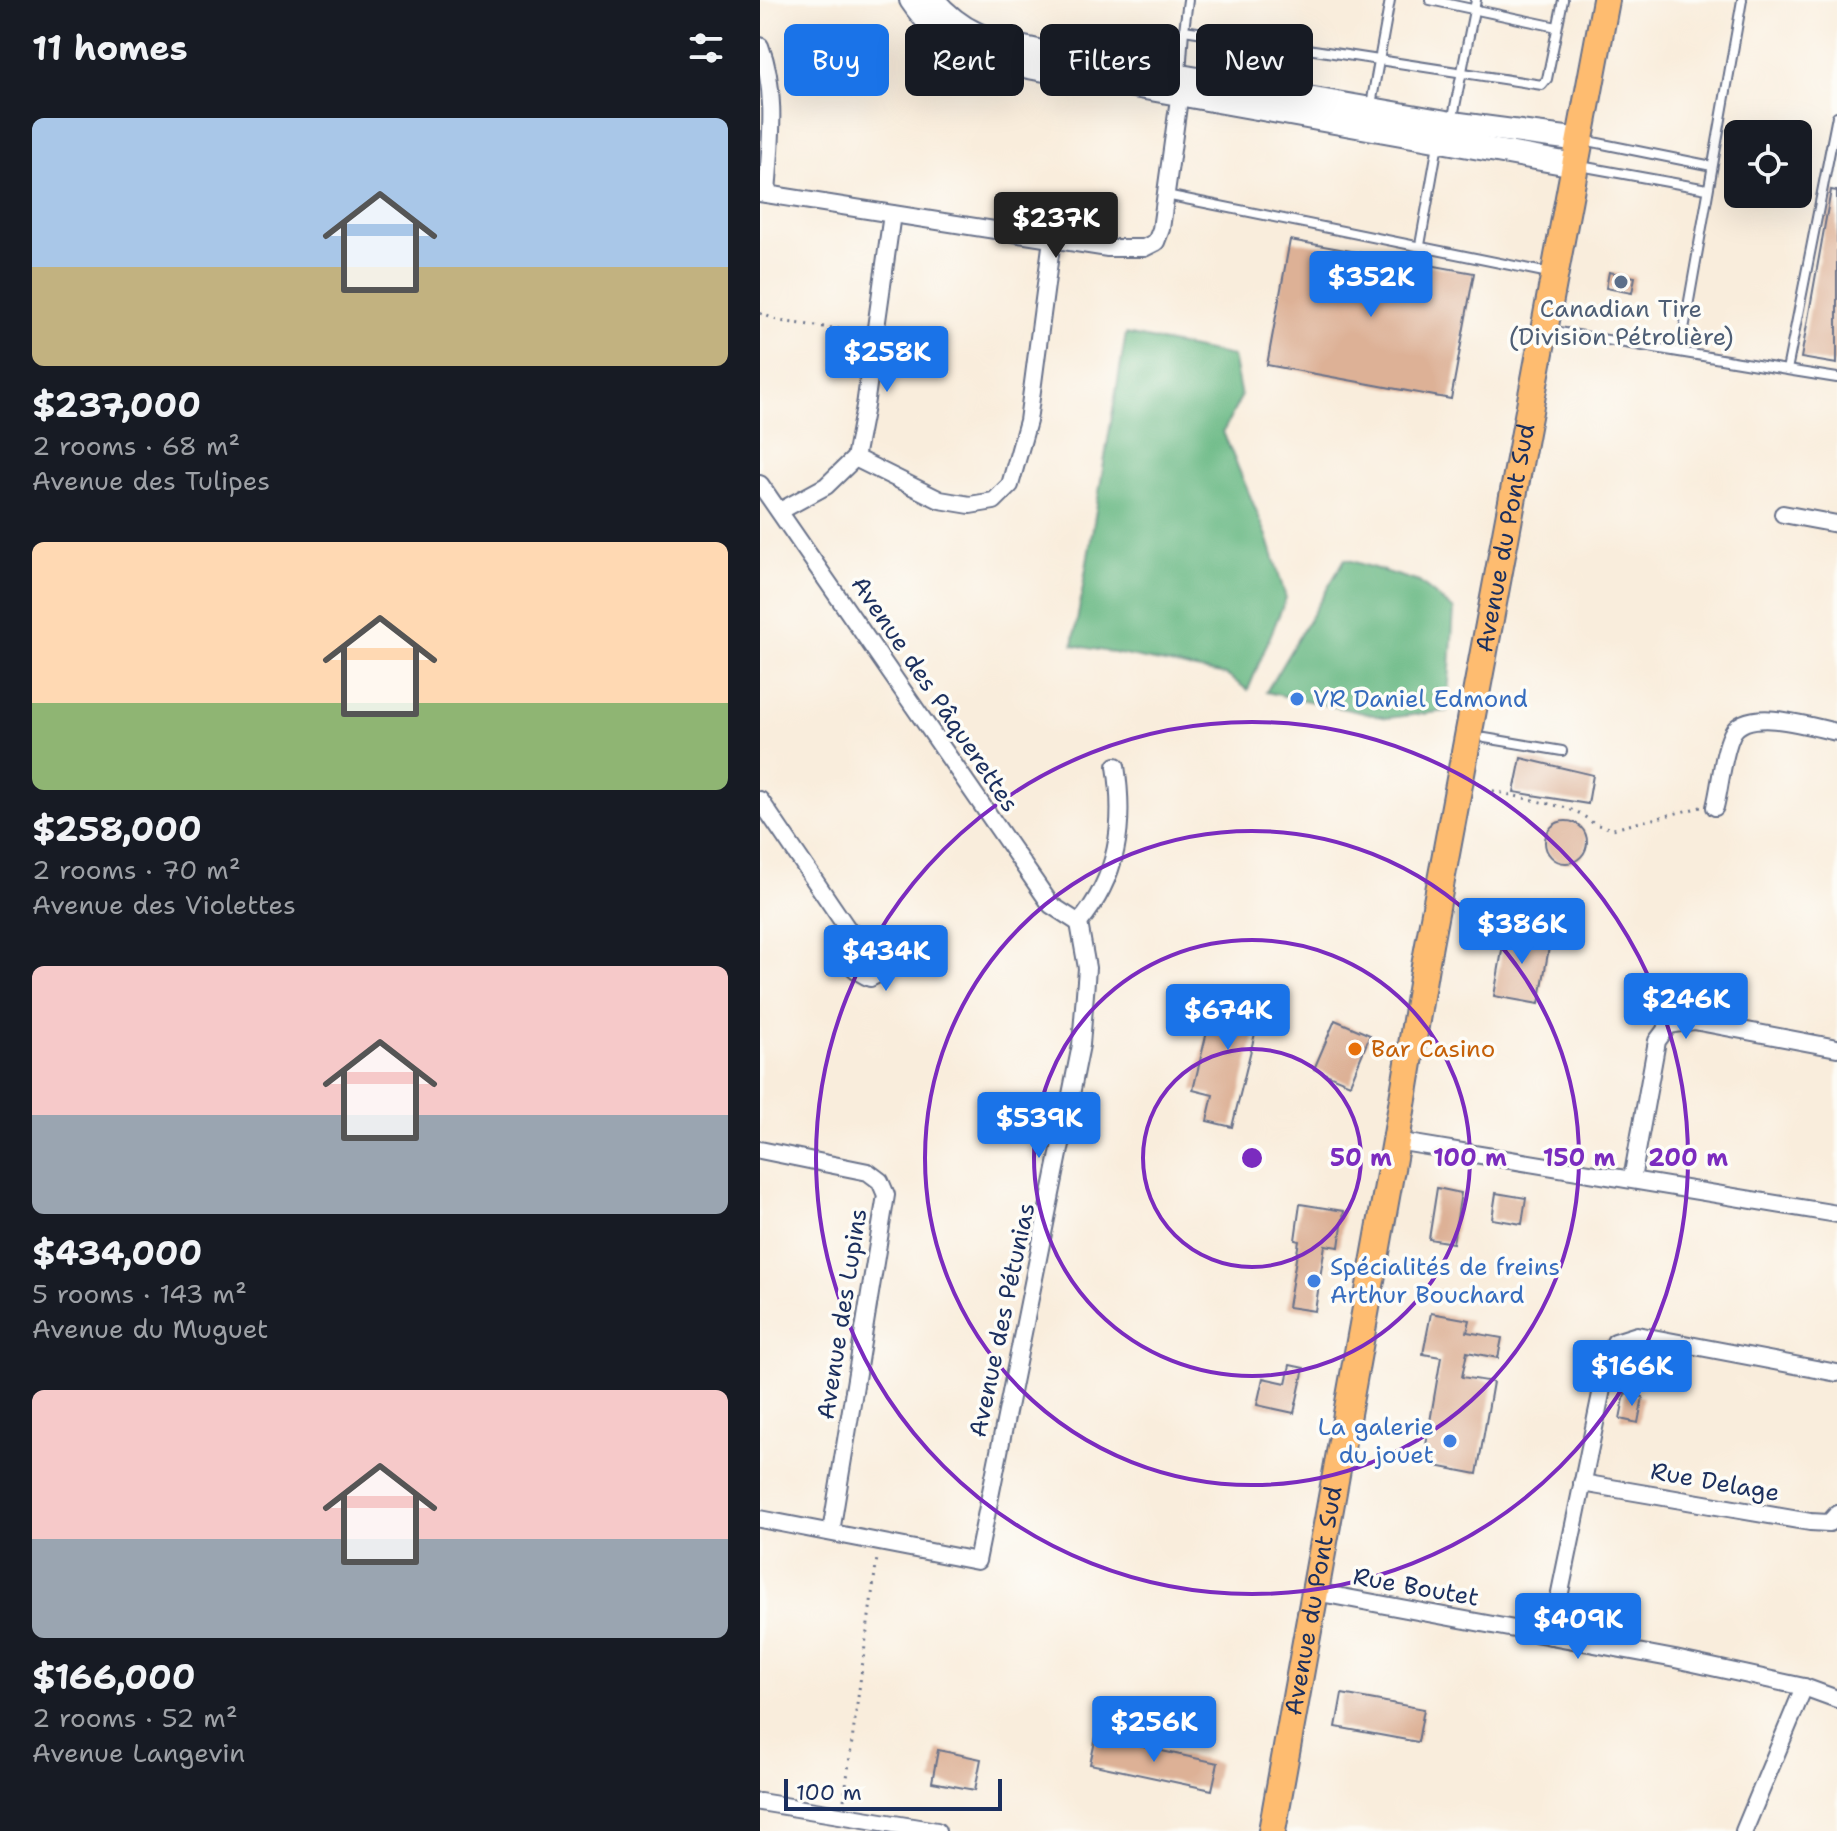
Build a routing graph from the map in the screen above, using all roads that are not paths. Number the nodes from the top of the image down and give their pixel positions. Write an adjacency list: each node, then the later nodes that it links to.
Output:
1 (911, 0): 16 (street)
2 (933, 0): 16 (street)
3 (1188, 0): 12 (lane)
4 (1390, 0): 14 (lane)
5 (1430, 0): 10 (lane)
6 (1563, 0): 11 (lane)
7 (1606, 0): 20 (main road, Avenue du Pont Sud)
8 (1619, 0): 20 (main road, Avenue du Pont Sud)
9 (1742, 0): 21 (lane)
10 (1475, 5): 11 (lane); 15 (lane)
11 (1557, 27): 15 (lane)
12 (1184, 30): 14 (lane); 16 (lane)
13 (760, 46): 23 (street)
14 (1380, 60): 15 (lane); 18 (lane)
15 (1462, 72): 19 (lane)
16 (1181, 83): 18 (street); 24 (street)
17 (1837, 116): 31 (lane)
18 (1369, 117): 19 (street)
19 (1445, 131): 20 (street); 27 (lane)
20 (1585, 154): 21 (lane); 22 (lane); 28 (main road, Avenue du Pont Sud); 29 (main road, Avenue du Pont Sud)
21 (1712, 166): 22 (lane)
22 (1707, 189): 30 (lane)
23 (764, 194): 25 (street)
24 (1166, 195): 26 (street); 27 (lane)
25 (892, 214): 26 (street); 33 (street)
26 (1052, 239): 33 (street)
27 (1420, 245): 28 (lane)
28 (1555, 274): 29 (main road, Avenue du Pont Sud)
29 (1550, 331): 30 (lane); 39 (main road, Avenue du Pont Sud); 47 (main road, Avenue du Pont Sud)
30 (1680, 352): 31 (lane)
31 (1787, 370): 32 (lane)
32 (1837, 378)
33 (855, 458): 35 (street)
34 (760, 484): 35 (street, Avenue des Pâquerettes)
35 (780, 511): 44 (street, Avenue des Pâquerettes)
36 (1783, 514): 37 (street)
37 (1837, 524)
38 (1837, 732): 43 (street)
39 (1485, 738): 40 (lane); 47 (main road, Avenue du Pont Sud)
40 (1562, 751)
41 (1116, 766): 44 (street)
42 (760, 800): 45 (street)
43 (1716, 804)
44 (1079, 923): 55 (street, Avenue des Pétunias)
45 (849, 931)
46 (1837, 1048): 49 (street)
47 (1403, 1143): 49 (street); 56 (main road, Avenue du Pont Sud)
48 (760, 1150): 55 (street, Avenue des Lupins)
49 (1632, 1179): 50 (street)
50 (1837, 1214)
51 (1837, 1373): 52 (street)
52 (1582, 1483): 53 (street, Rue Delage); 57 (street)
53 (1837, 1514)
54 (760, 1519): 55 (street)
55 (831, 1532)
56 (1321, 1594): 57 (street, Rue Boutet); 63 (main road, Avenue du Pont Sud); 64 (main road, Avenue du Pont Sud)
57 (1551, 1636): 58 (street, Rue Boutet)
58 (1804, 1687): 59 (street, Rue Boutet); 65 (street)
59 (1837, 1699)
60 (760, 1802): 61 (street)
61 (902, 1828): 62 (street)
62 (937, 1831)
63 (1272, 1831)
64 (1286, 1831)
65 (1744, 1831)

